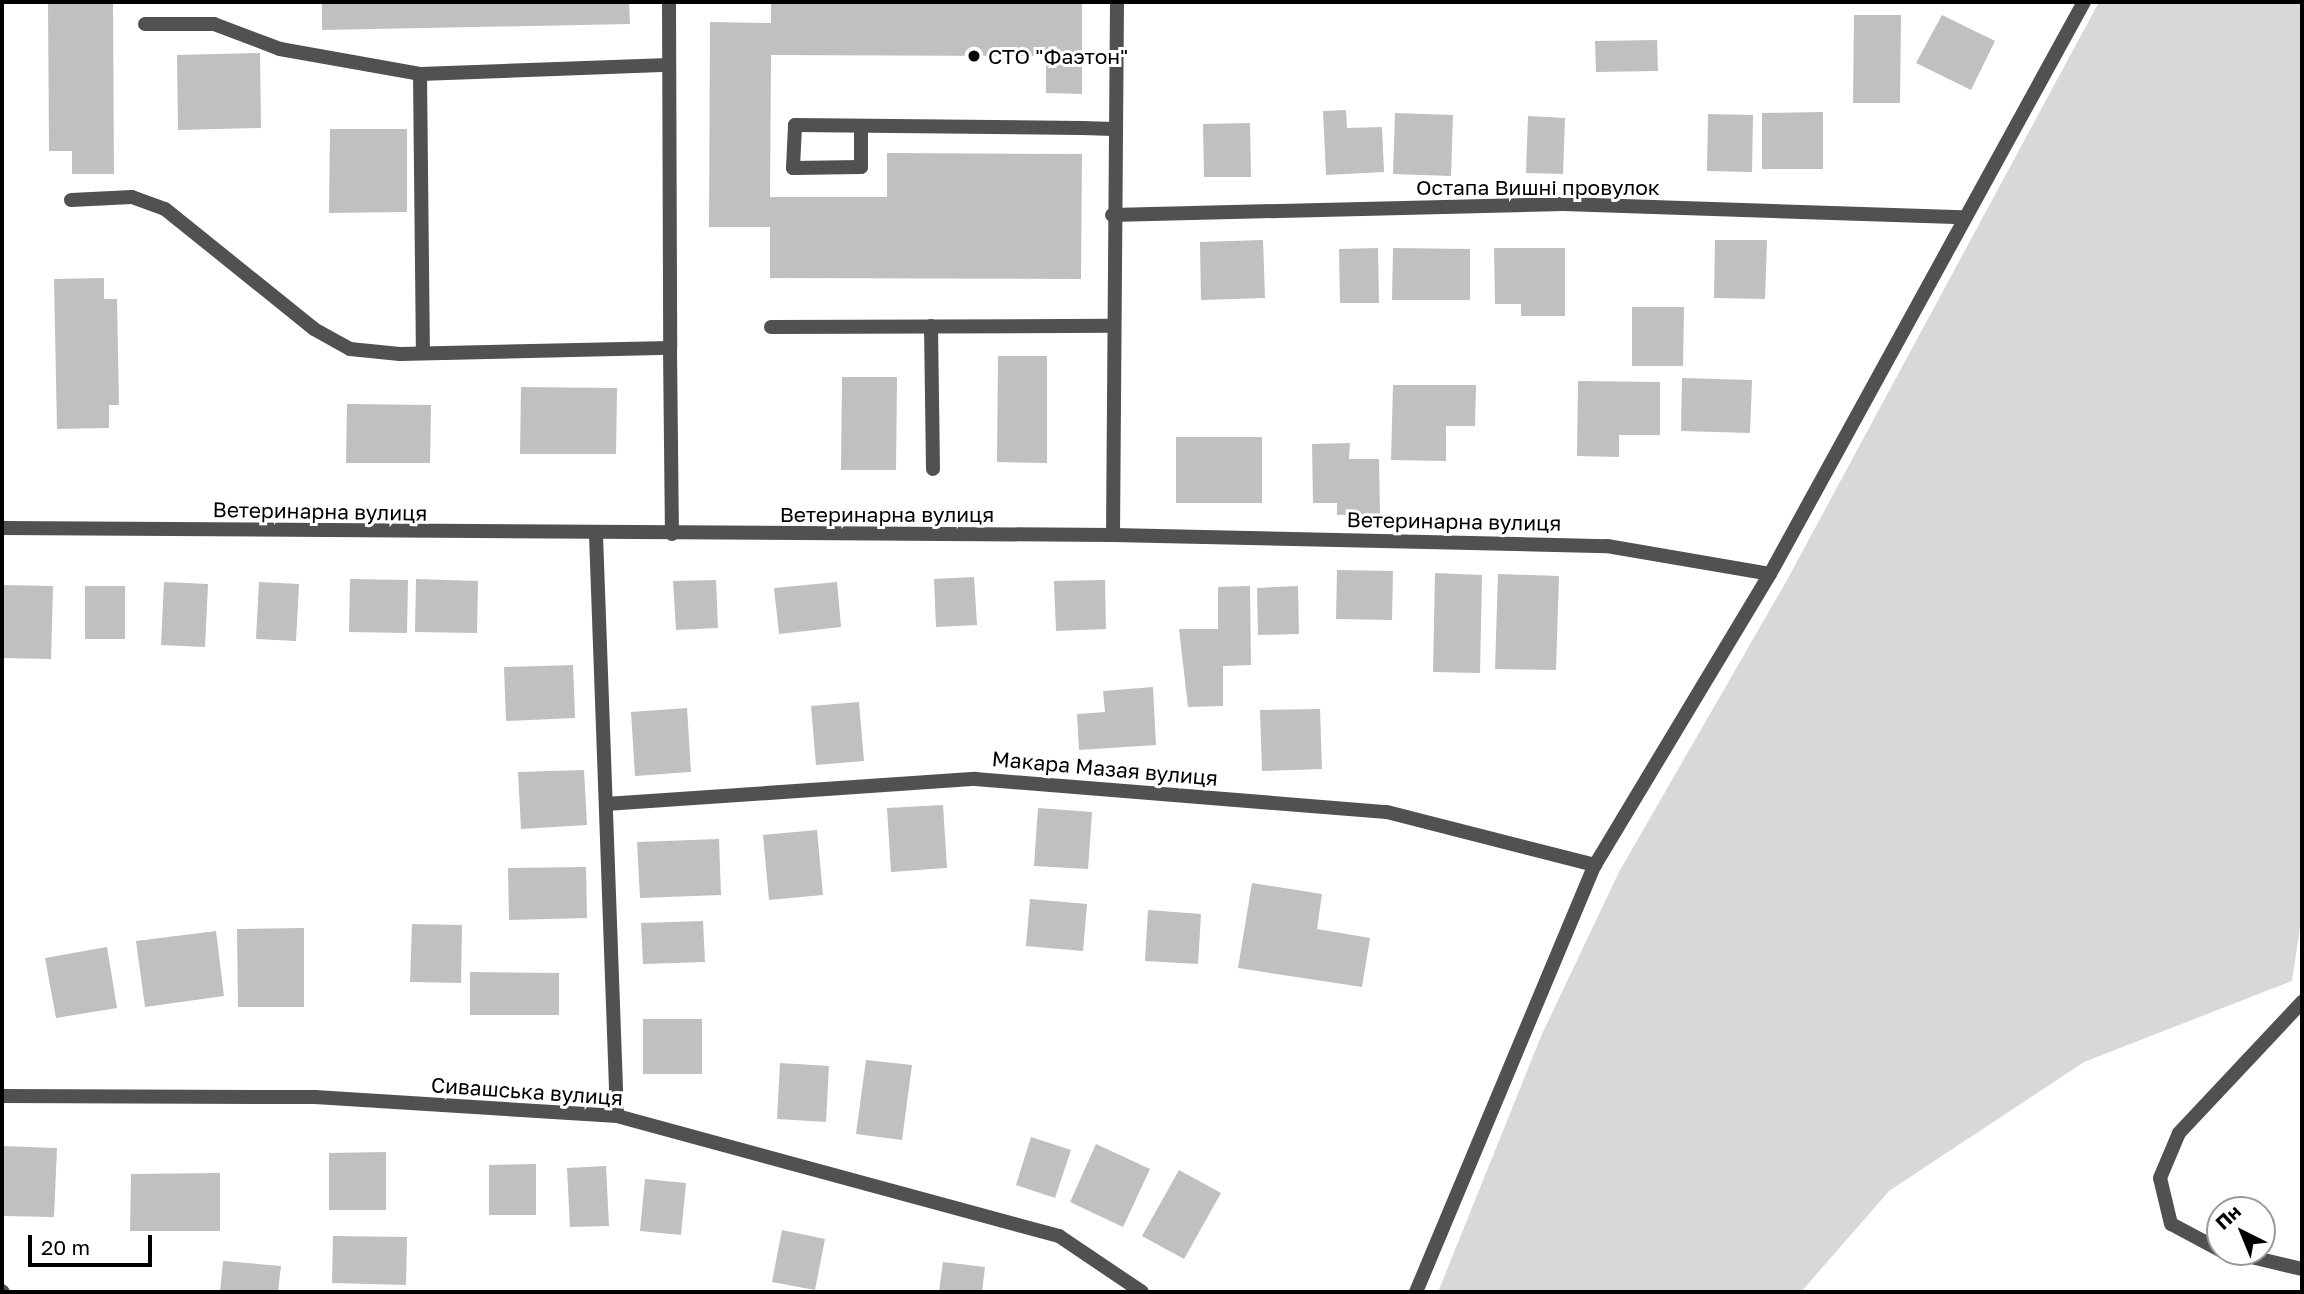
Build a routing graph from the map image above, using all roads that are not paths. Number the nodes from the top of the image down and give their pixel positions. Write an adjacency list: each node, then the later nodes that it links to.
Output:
1 (669, 2): 5 (street)
2 (1117, 2): 8 (street)
3 (2084, 2): 11 (street)
4 (145, 24): 6 (street)
5 (669, 65): 6 (street); 15 (street)
6 (420, 74): 16 (street)
7 (862, 125): 7 (street); 8 (street)
8 (1114, 129): 10 (street)
9 (71, 200): 16 (street)
10 (1112, 215): 11 (street, Остапа Вишні провулок); 13 (street)
11 (1963, 217): 22 (street)
12 (931, 326): 13 (street); 14 (street); 17 (street)
13 (1112, 326): 21 (street)
14 (771, 327)
15 (670, 348): 16 (street); 19 (street)
16 (423, 353)
17 (933, 469)
18 (2, 528): 20 (street, Ветеринарна вулиця)
19 (672, 534): 20 (street, Ветеринарна вулиця); 21 (street, Ветеринарна вулиця)
20 (596, 535): 23 (street)
21 (1113, 535): 22 (street, Ветеринарна вулиця)
22 (1770, 574): 24 (street)
23 (606, 804): 24 (street, Макара Мазая вулиця); 27 (street)
24 (1595, 865): 32 (street)
25 (2302, 1002): 28 (street)
26 (2, 1096): 27 (street, Сивашська вулиця)
27 (617, 1116): 31 (street, Сивашська вулиця)
28 (2206, 1243)
29 (2276, 1263): 30 (street)
30 (2302, 1269)
31 (1142, 1292)
32 (1416, 1292)

